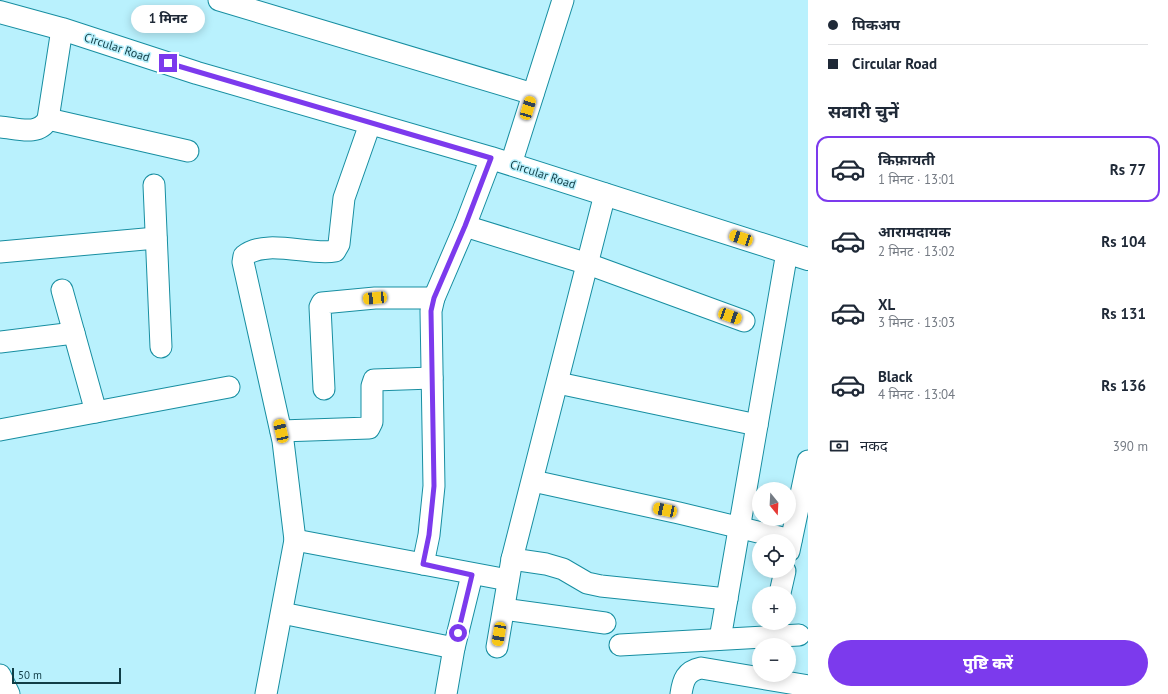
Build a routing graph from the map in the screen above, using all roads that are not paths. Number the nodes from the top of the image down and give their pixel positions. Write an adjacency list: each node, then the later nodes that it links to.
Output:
1 (219, 0): 5 (street)
2 (562, 0): 5 (street)
3 (0, 12): 4 (main road, Circular Road)
4 (62, 29): 6 (street); 7 (main road, Circular Road)
5 (533, 94): 10 (street)
6 (48, 119): 8 (street); 9 (street)
7 (370, 124): 10 (main road, Circular Road); 32 (street)
8 (0, 126)
9 (188, 150)
10 (501, 161): 12 (main road, Circular Road); 13 (street)
11 (154, 185): 14 (street)
12 (605, 194): 16 (main road, Circular Road); 18 (street)
13 (465, 226): 18 (street); 20 (street)
14 (156, 238): 15 (street); 24 (street)
15 (0, 252)
16 (787, 252): 17 (main road, Circular Road); 30 (street)
17 (808, 259)
18 (588, 264): 21 (street); 26 (street)
19 (62, 290): 22 (street)
20 (434, 298): 25 (street); 28 (street)
21 (744, 321)
22 (74, 333): 23 (street); 29 (street)
23 (0, 342)
24 (161, 347)
25 (432, 378): 32 (street); 40 (street)
26 (558, 383): 30 (street); 34 (street)
27 (229, 387): 29 (street)
28 (324, 388)
29 (96, 412): 31 (street)
30 (757, 425): 35 (street)
31 (0, 430)
32 (281, 431): 38 (street)
33 (808, 461): 37 (street)
34 (533, 481): 35 (street); 39 (street)
35 (740, 527): 36 (street); 43 (street)
36 (758, 534)
37 (793, 534)
38 (295, 540): 40 (street); 45 (street)
39 (512, 559): 42 (street); 43 (street)
40 (423, 564): 41 (street)
41 (472, 575): 42 (street); 52 (street)
42 (508, 580): 44 (street)
43 (727, 599): 49 (street)
44 (504, 609): 46 (street); 51 (street)
45 (282, 614): 52 (street); 56 (street)
46 (605, 623)
47 (771, 630): 48 (street); 49 (street)
48 (799, 635)
49 (720, 639): 50 (street)
50 (620, 645)
51 (497, 647)
52 (454, 648): 57 (street)
53 (0, 675): 55 (street)
54 (808, 686): 58 (street)
55 (9, 694)
56 (266, 694)
57 (446, 694)
58 (681, 694)

